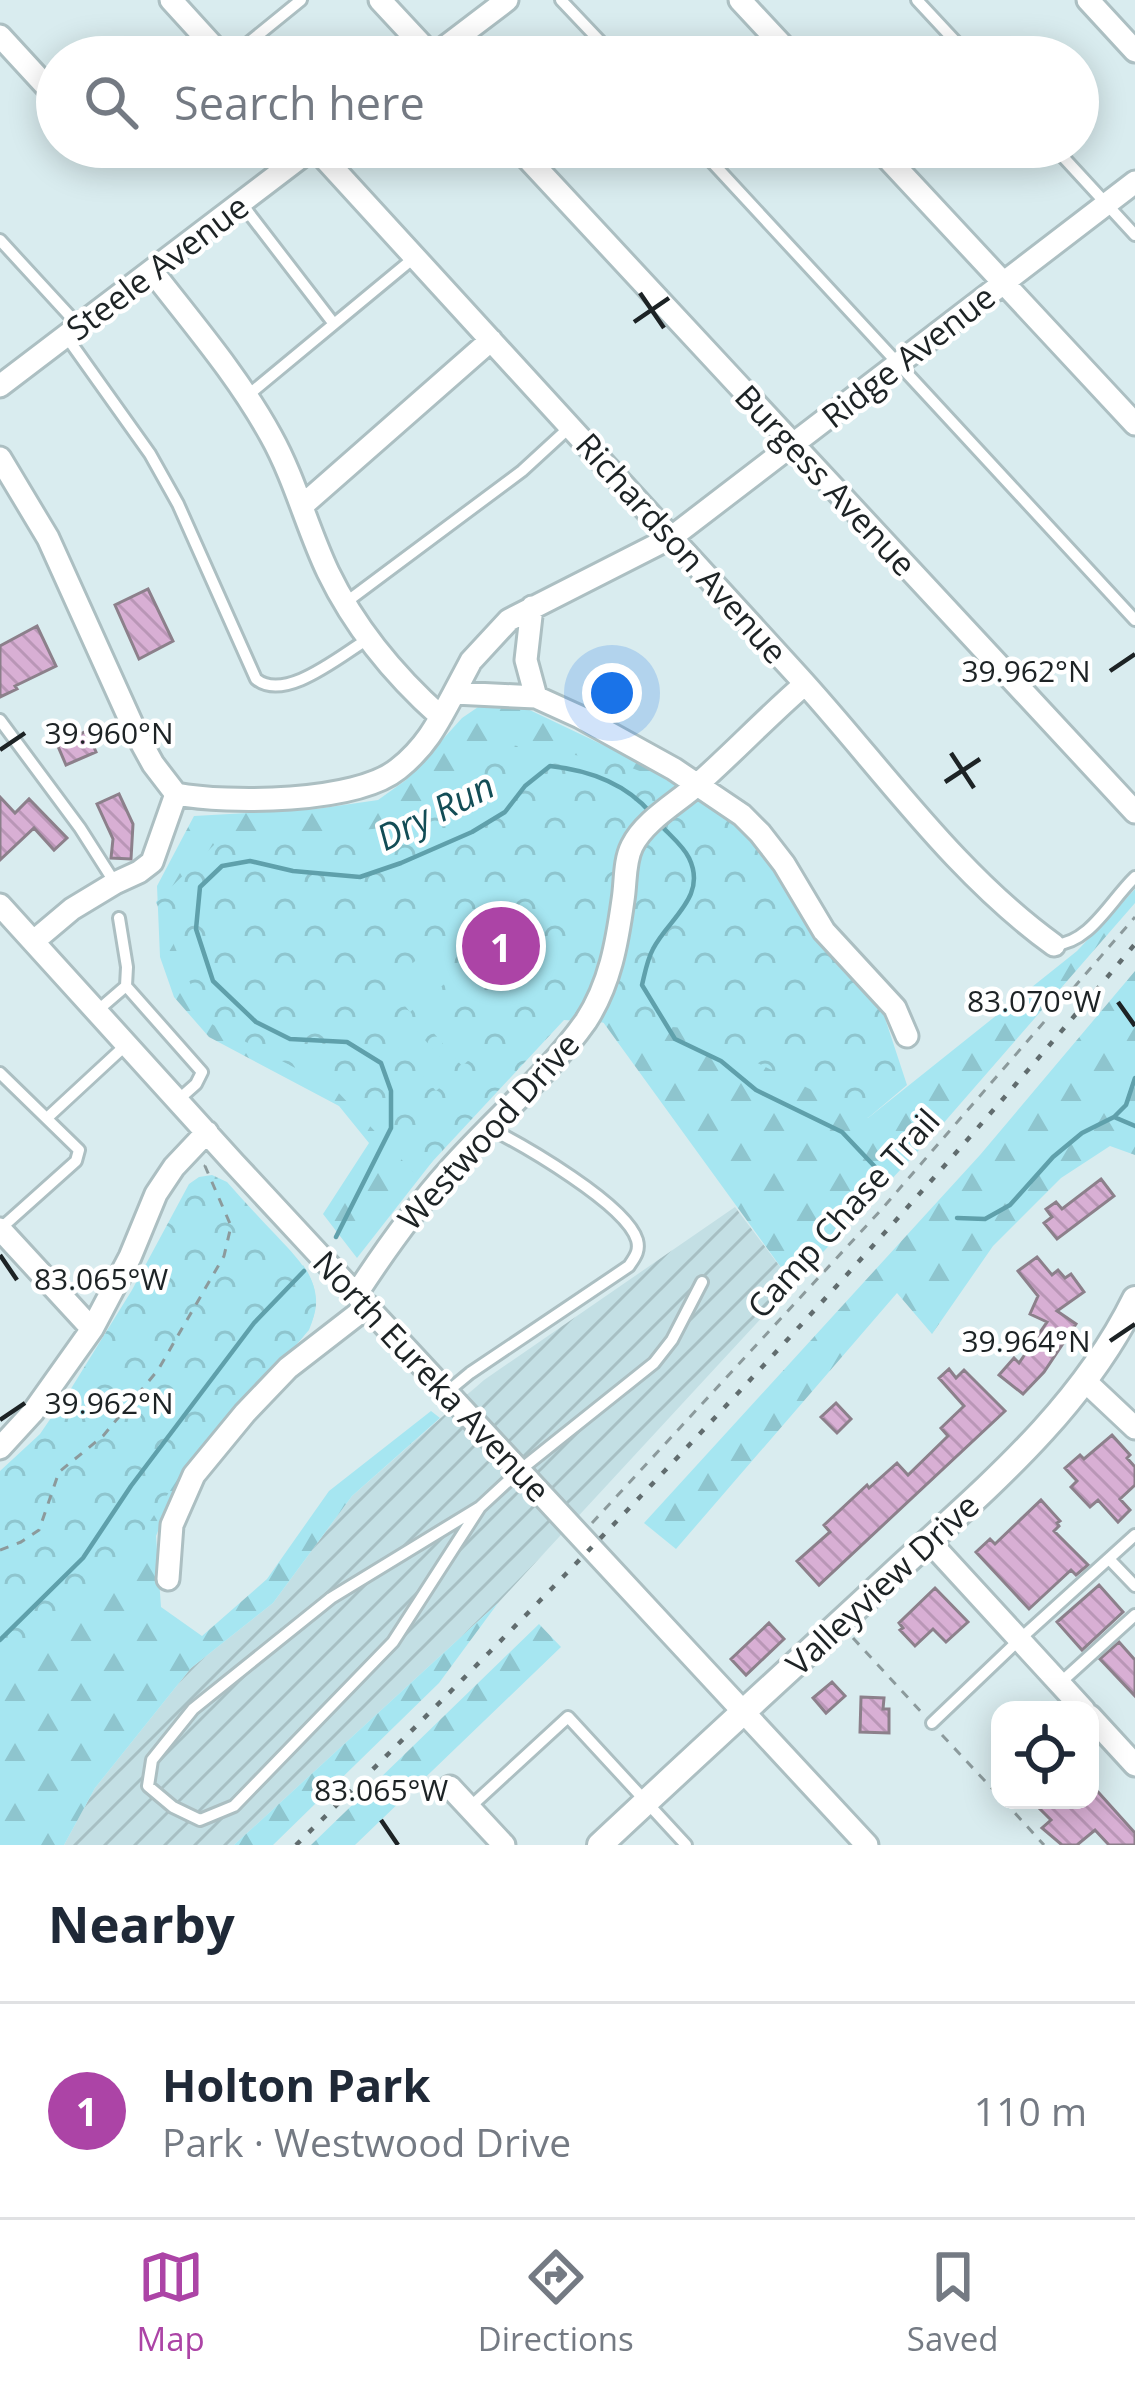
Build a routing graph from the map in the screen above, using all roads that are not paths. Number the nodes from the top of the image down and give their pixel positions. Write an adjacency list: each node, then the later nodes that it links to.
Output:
1 (171, 0): 10 (street)
2 (301, 0): 11 (lane)
3 (380, 0): 12 (street)
4 (507, 0): 13 (street)
5 (561, 0): 14 (lane)
6 (740, 0): 15 (street)
7 (916, 0): 16 (lane)
8 (1088, 0): 17 (street)
9 (0, 36): 18 (street)
10 (206, 36)
11 (254, 36)
12 (413, 36)
13 (460, 36)
14 (595, 36)
15 (773, 36)
16 (950, 36)
17 (1135, 51)
18 (36, 75)
19 (284, 168): 26 (street, Steele Avenue)
20 (329, 168): 30 (street, Richardson Avenue)
21 (537, 168): 41 (street, Burgess Avenue)
22 (717, 168): 36 (lane)
23 (896, 168): 32 (street)
24 (1073, 168): 27 (lane)
25 (1135, 182): 27 (street, Ridge Avenue)
26 (241, 203): 31 (street, Steele Avenue); 33 (lane)
27 (1106, 204): 28 (lane); 32 (street, Ridge Avenue)
28 (1135, 235)
29 (0, 240): 34 (lane)
30 (415, 256): 33 (lane); 35 (street, Richardson Avenue)
31 (152, 271): 34 (street, Steele Avenue); 38 (street)
32 (1003, 283): 36 (street, Ridge Avenue); 39 (street)
33 (334, 324): 38 (lane)
34 (73, 331): 37 (street, Steele Avenue); 48 (lane)
35 (491, 340): 40 (street, Richardson Avenue); 43 (street)
36 (897, 364): 41 (street, Ridge Avenue); 47 (lane)
37 (0, 386)
38 (247, 396): 43 (street)
39 (1135, 424)
40 (571, 426): 44 (street, Richardson Avenue); 45 (lane)
41 (793, 444): 44 (street, Ridge Avenue); 56 (street, Burgess Avenue)
42 (0, 458): 55 (street)
43 (302, 506): 45 (street)
44 (672, 537): 46 (street, Ridge Avenue); 49 (street, Richardson Avenue)
45 (345, 603): 48 (street)
46 (532, 607): 50 (street, Ridge Avenue); 51 (street)
47 (1135, 620)
48 (368, 639): 52 (street)
49 (805, 684): 54 (street, Westwood Drive); 62 (street, Richardson Avenue)
50 (454, 694): 51 (street); 52 (street, Ridge Avenue)
51 (536, 697): 54 (street)
52 (441, 718): 55 (street, Ridge Avenue)
53 (0, 720): 58 (lane)
54 (698, 784): 65 (street); 70 (street, Westwood Drive)
55 (176, 794): 58 (street)
56 (1135, 812)
57 (1135, 877): 62 (lane)
58 (115, 883): 61 (street)
59 (0, 905): 61 (street, North Eureka Avenue)
60 (119, 918): 63 (lane)
61 (34, 941): 64 (street, North Eureka Avenue)
62 (1054, 946)
63 (126, 986): 64 (lane); 68 (lane)
64 (97, 1011): 66 (street, North Eureka Avenue)
65 (907, 1036)
66 (127, 1044): 68 (street, North Eureka Avenue); 69 (lane)
67 (0, 1072): 69 (lane)
68 (178, 1100): 71 (street, North Eureka Avenue)
69 (47, 1118): 72 (lane)
70 (489, 1127): 74 (street, Westwood Drive); 78 (lane)
71 (214, 1140): 74 (street, North Eureka Avenue); 76 (street)
72 (0, 1229): 76 (street)
73 (702, 1282): 81 (lane)
74 (362, 1299): 78 (street, North Eureka Avenue); 86 (street, Westwood Drive)
75 (1135, 1299): 77 (street, Valleyview Drive)
76 (92, 1329): 80 (street)
77 (1085, 1381): 79 (street); 84 (street, Valleyview Drive)
78 (448, 1392): 81 (street, North Eureka Avenue)
79 (1135, 1428)
80 (0, 1448)
81 (520, 1470): 82 (lane); 92 (street, North Eureka Avenue)
82 (480, 1507): 82 (lane)
83 (1135, 1535): 85 (lane)
84 (929, 1541): 89 (street); 92 (street, Valleyview Drive)
85 (1110, 1560): 87 (lane); 89 (lane)
86 (168, 1579)
87 (1135, 1586)
88 (1135, 1615): 90 (lane)
89 (1020, 1639): 90 (street); 93 (lane)
90 (1060, 1683): 91 (street)
91 (1076, 1701)
92 (743, 1712): 97 (street, Valleyview Drive); 102 (street, North Eureka Avenue)
93 (932, 1724)
94 (1099, 1726): 95 (street)
95 (1135, 1765)
96 (450, 1786): 98 (street)
97 (646, 1802): 98 (lane); 100 (street, Valleyview Drive); 101 (lane)
98 (470, 1808): 99 (street)
99 (504, 1845)
100 (600, 1845)
101 (686, 1845)
102 (866, 1845)

